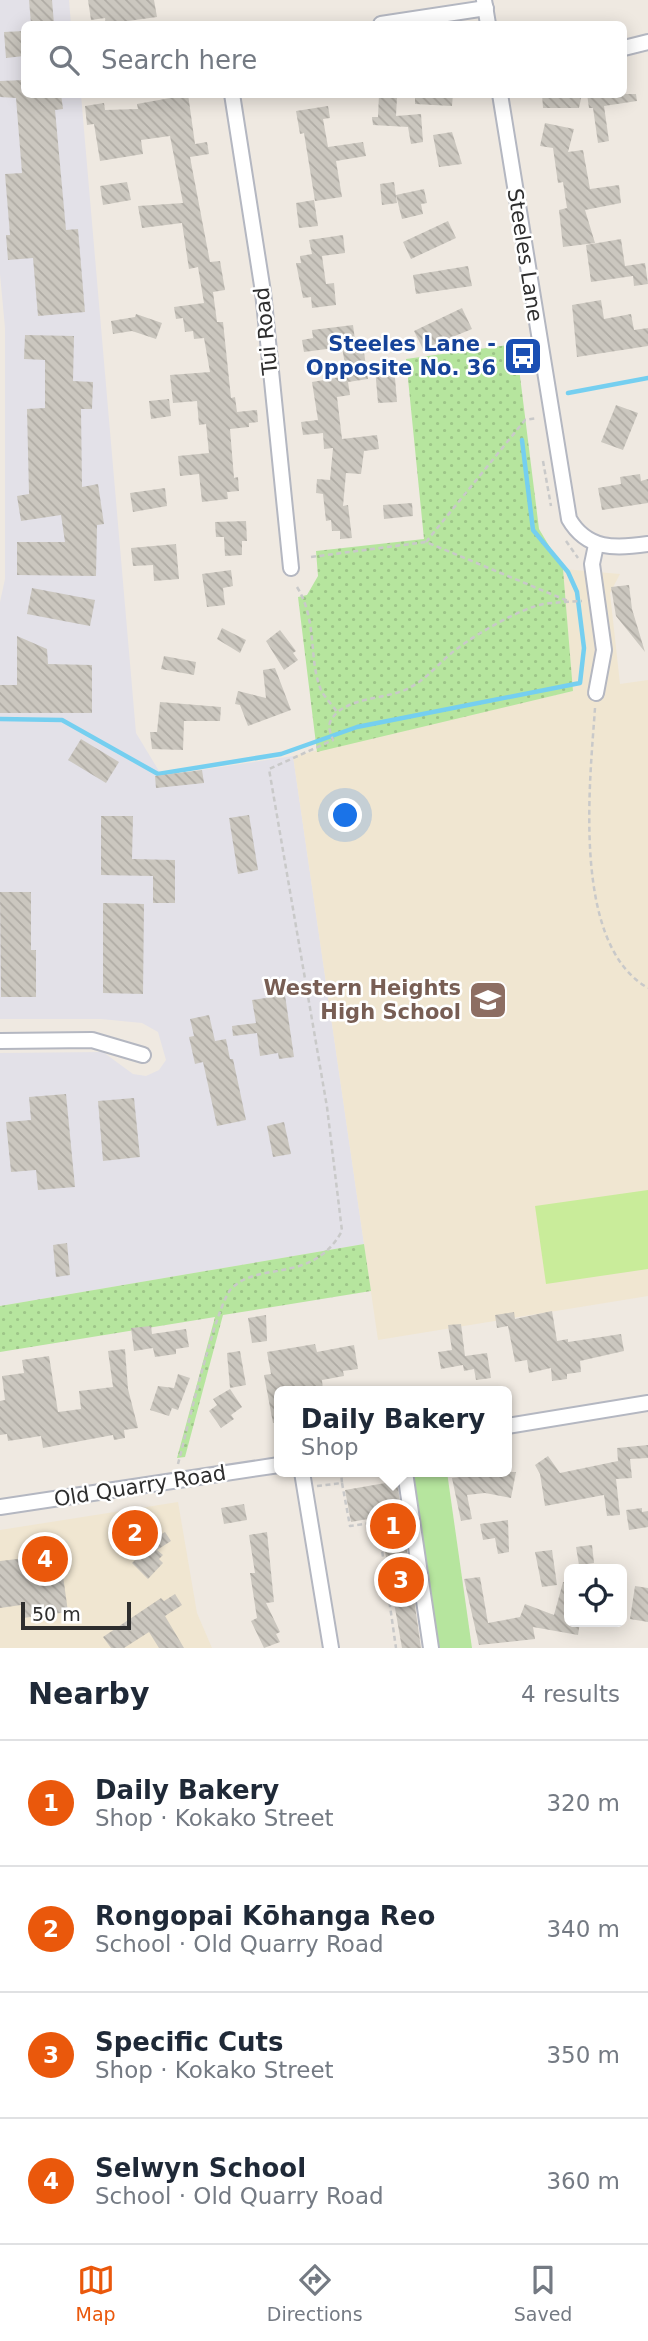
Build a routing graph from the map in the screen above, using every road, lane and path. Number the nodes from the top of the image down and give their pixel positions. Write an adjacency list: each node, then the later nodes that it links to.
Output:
1 (485, 4): 2 (street)
2 (397, 21)
3 (648, 42): 4 (street)
4 (627, 47)
5 (233, 98): 12 (street, Tui Road)
6 (501, 98): 10 (street, Steeles Lane)
7 (537, 418): 8 (path)
8 (426, 542): 11 (path); 15 (path)
9 (648, 544): 10 (street)
10 (596, 545): 16 (street)
11 (311, 557)
12 (291, 568)
13 (297, 587): 17 (path)
14 (580, 601): 15 (path)
15 (571, 602): 17 (path)
16 (596, 693): 18 (path)
17 (338, 713): 23 (path)
18 (648, 988)
19 (0, 1041): 20 (street)
20 (143, 1055)
21 (648, 1403): 22 (street)
22 (512, 1425)
23 (178, 1464)
24 (274, 1466): 30 (street, Old Quarry Road)
25 (303, 1477): 31 (street)
26 (341, 1477): 28 (path)
27 (406, 1477): 33 (street)
28 (342, 1483): 29 (path); 32 (path)
29 (317, 1486)
30 (0, 1507)
31 (331, 1648)
32 (396, 1648)
33 (431, 1648)

